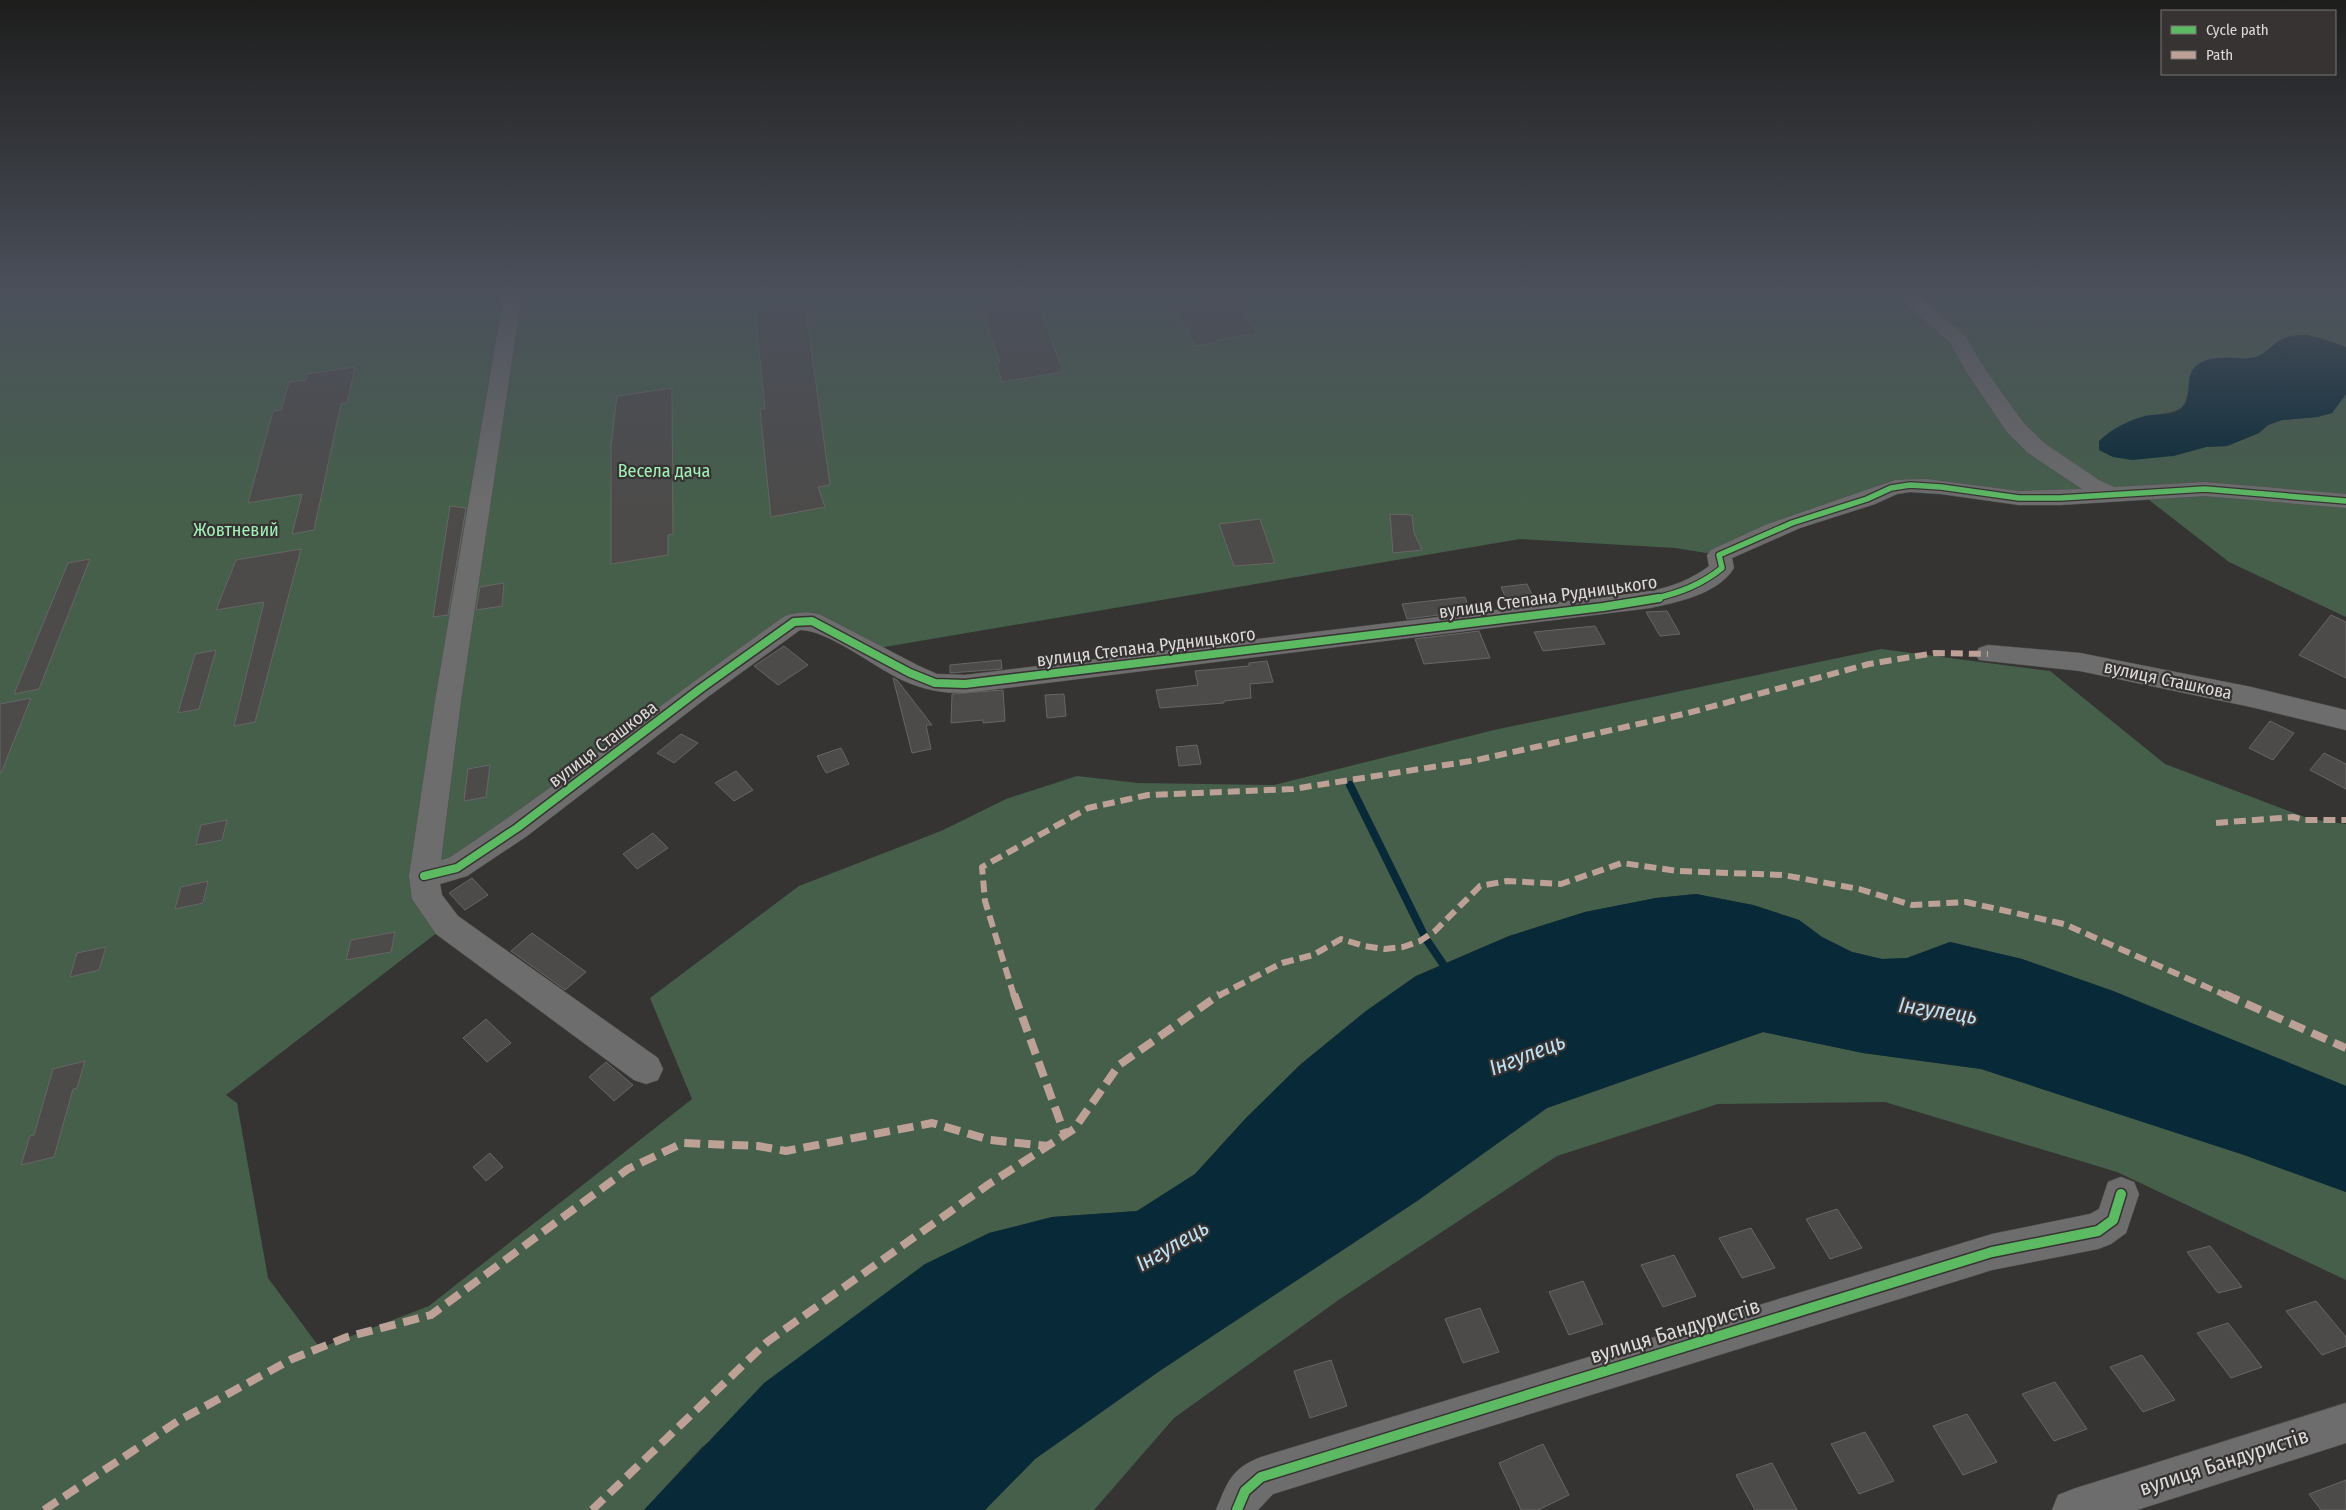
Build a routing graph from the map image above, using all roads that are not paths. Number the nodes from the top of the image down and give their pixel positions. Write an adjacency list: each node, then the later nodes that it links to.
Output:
1 (502, 363): 8 (street)
2 (1972, 363): 3 (street)
3 (2113, 495): 4 (street, вулиця Степана Рудницького); 5 (street, вулиця Степана Рудницького)
4 (2346, 501)
5 (794, 622): 8 (street, вулиця Сташкова)
6 (1988, 654): 7 (street, вулиця Сташкова)
7 (2346, 720)
8 (424, 876): 9 (street)
9 (646, 1068)
10 (2121, 1194): 12 (street, вулиця Бандуристів)
11 (2346, 1422): 13 (street, вулиця Бандуристів)
12 (1237, 1510)
13 (2073, 1510)

